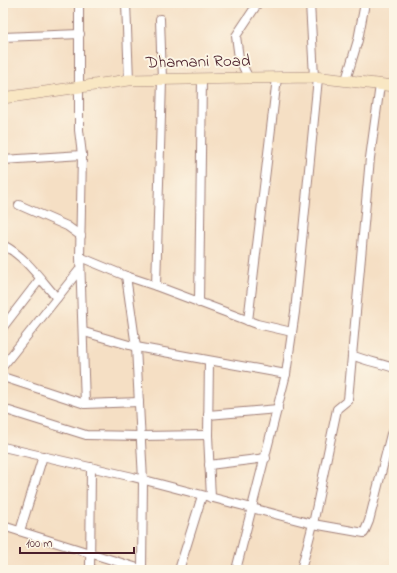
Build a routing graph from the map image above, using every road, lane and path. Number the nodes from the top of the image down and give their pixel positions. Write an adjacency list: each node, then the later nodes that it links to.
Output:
1 (79, 3): 7 (street)
2 (126, 3): 13 (street)
3 (258, 3): 12 (street)
4 (310, 3): 10 (street)
5 (365, 3): 15 (street)
6 (160, 19): 14 (street)
7 (80, 34): 8 (street); 17 (street)
8 (3, 37)
9 (278, 78): 10 (main road, Dhamani Road); 12 (main road, Dhamani Road); 32 (street)
10 (316, 78): 15 (main road, Dhamani Road); 35 (street)
11 (202, 79): 12 (main road, Dhamani Road); 14 (main road, Dhamani Road); 31 (street)
12 (249, 79)
13 (129, 80): 14 (main road, Dhamani Road); 17 (main road, Dhamani Road)
14 (162, 80): 29 (street)
15 (346, 80): 16 (main road, Dhamani Road)
16 (380, 85): 18 (main road, Dhamani Road); 37 (street)
17 (80, 86): 19 (main road, Dhamani Road); 20 (street)
18 (394, 86)
19 (3, 98)
20 (82, 155): 21 (street); 23 (street)
21 (3, 160)
22 (19, 205): 23 (street)
23 (81, 236): 25 (street)
24 (3, 245): 28 (street)
25 (80, 256): 26 (street); 27 (street)
26 (80, 269): 30 (street); 34 (street)
27 (126, 276): 29 (street); 36 (street)
28 (40, 279): 30 (street); 33 (street)
29 (156, 286): 31 (street)
30 (57, 298): 39 (street)
31 (199, 303): 32 (street)
32 (248, 321): 35 (street)
33 (3, 327)
34 (84, 332): 36 (street); 44 (street)
35 (292, 332): 41 (street)
36 (136, 347): 38 (street); 43 (street)
37 (352, 355): 40 (street); 60 (street)
38 (209, 361): 41 (street); 47 (street)
39 (3, 366)
40 (394, 368)
41 (286, 374): 46 (street)
42 (3, 376): 44 (street)
43 (139, 402): 44 (street); 50 (street)
44 (85, 404)
45 (3, 409): 50 (street)
46 (278, 409): 47 (street); 53 (street)
47 (208, 415): 49 (street)
48 (391, 434): 60 (street)
49 (208, 435): 50 (street); 54 (street)
50 (140, 436): 56 (street)
51 (3, 447): 52 (street)
52 (43, 456): 55 (street); 62 (street)
53 (266, 458): 54 (street); 59 (street)
54 (209, 465): 58 (street)
55 (91, 467): 56 (street); 63 (street)
56 (143, 480): 57 (street); 65 (street)
57 (202, 496): 58 (street); 66 (street)
58 (211, 498): 59 (street)
59 (253, 509): 60 (street); 67 (street)
60 (313, 524): 68 (street)
61 (3, 526): 62 (street)
62 (20, 531): 63 (street)
63 (90, 553): 64 (street); 65 (street)
64 (90, 570)
65 (143, 570)
66 (179, 570)
67 (236, 570)
68 (301, 570)

